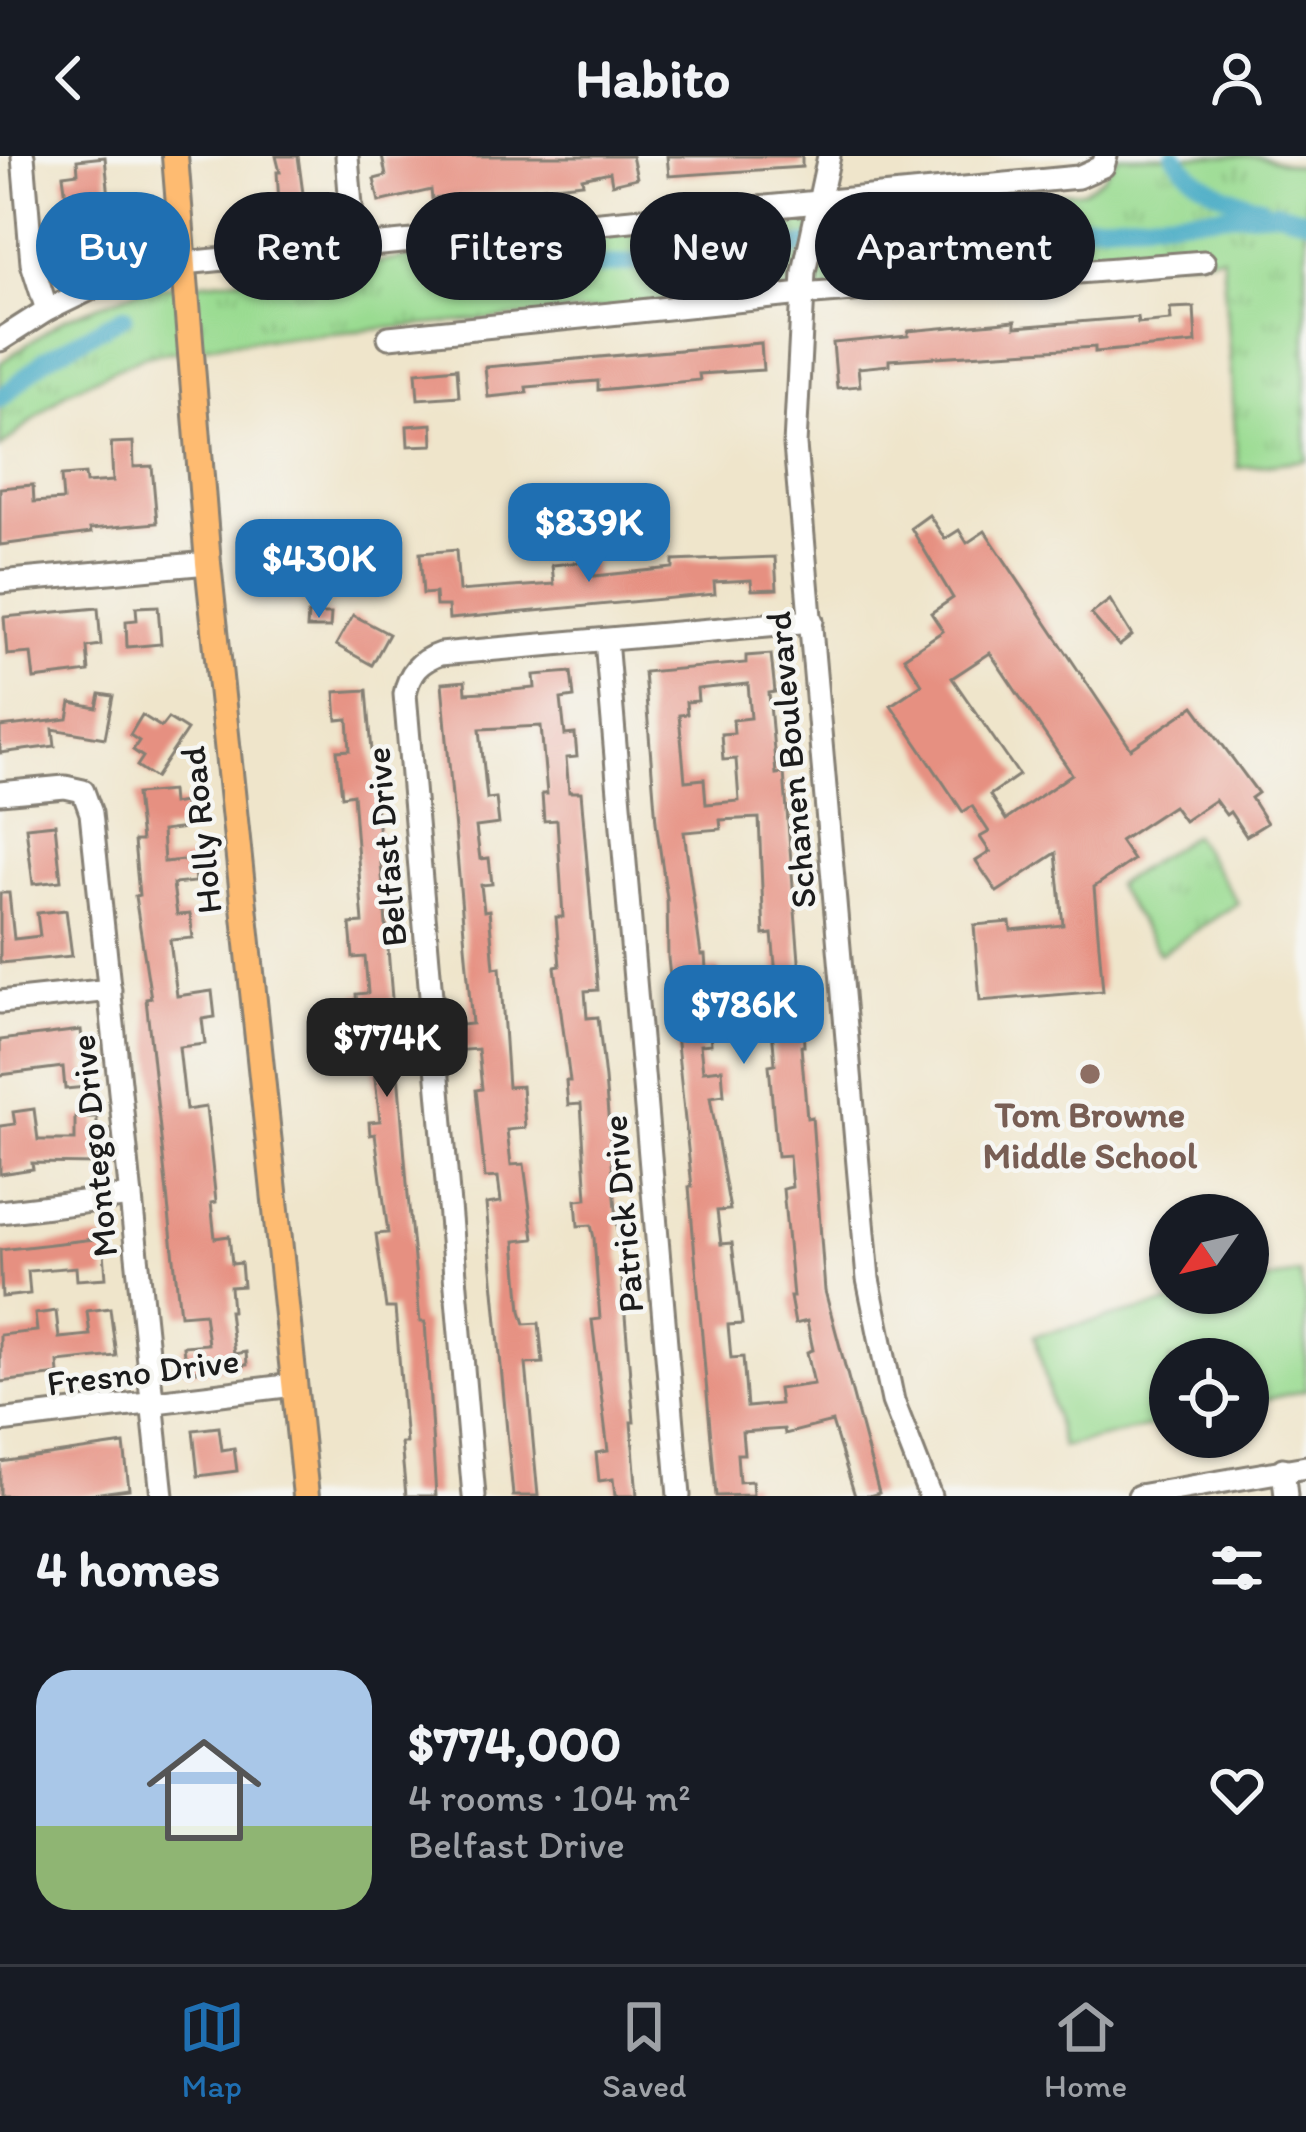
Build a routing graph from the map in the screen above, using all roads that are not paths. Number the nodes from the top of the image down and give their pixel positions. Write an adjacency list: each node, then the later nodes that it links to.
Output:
1 (23, 156): 17 (street)
2 (175, 156): 6 (main road, Holly Road)
3 (347, 156): 7 (street)
4 (829, 156): 8 (street, Schanen Boulevard)
5 (1105, 161): 9 (street)
6 (178, 192)
7 (350, 192)
8 (820, 192)
9 (922, 192)
10 (815, 202): 12 (street)
11 (815, 215): 14 (street, Schanen Boulevard)
12 (382, 241)
13 (1204, 262): 14 (street)
14 (803, 283): 18 (street); 22 (street, Schanen Boulevard)
15 (68, 300): 17 (street)
16 (187, 300): 20 (main road, Holly Road)
17 (47, 310): 19 (street)
18 (389, 337)
19 (0, 340)
20 (208, 563): 21 (street); 29 (main road, Holly Road)
21 (0, 582)
22 (812, 621): 23 (street, Belfast Drive); 37 (street, Schanen Boulevard)
23 (606, 640): 35 (street, Belfast Drive); 36 (street, Patrick Drive)
24 (0, 793): 25 (street, Montego Drive)
25 (110, 990): 26 (street); 27 (street, Montego Drive)
26 (0, 1002)
27 (131, 1196): 28 (street); 30 (street, Montego Drive)
28 (0, 1212)
29 (294, 1385): 30 (street, Fresno Drive); 34 (main road, Holly Road)
30 (152, 1403): 31 (street, Fresno Drive); 33 (street, Montego Drive)
31 (0, 1421)
32 (1294, 1468): 38 (street); 39 (street)
33 (162, 1496)
34 (306, 1496)
35 (474, 1496)
36 (679, 1496)
37 (930, 1496)
38 (1139, 1496)
39 (1286, 1496)

